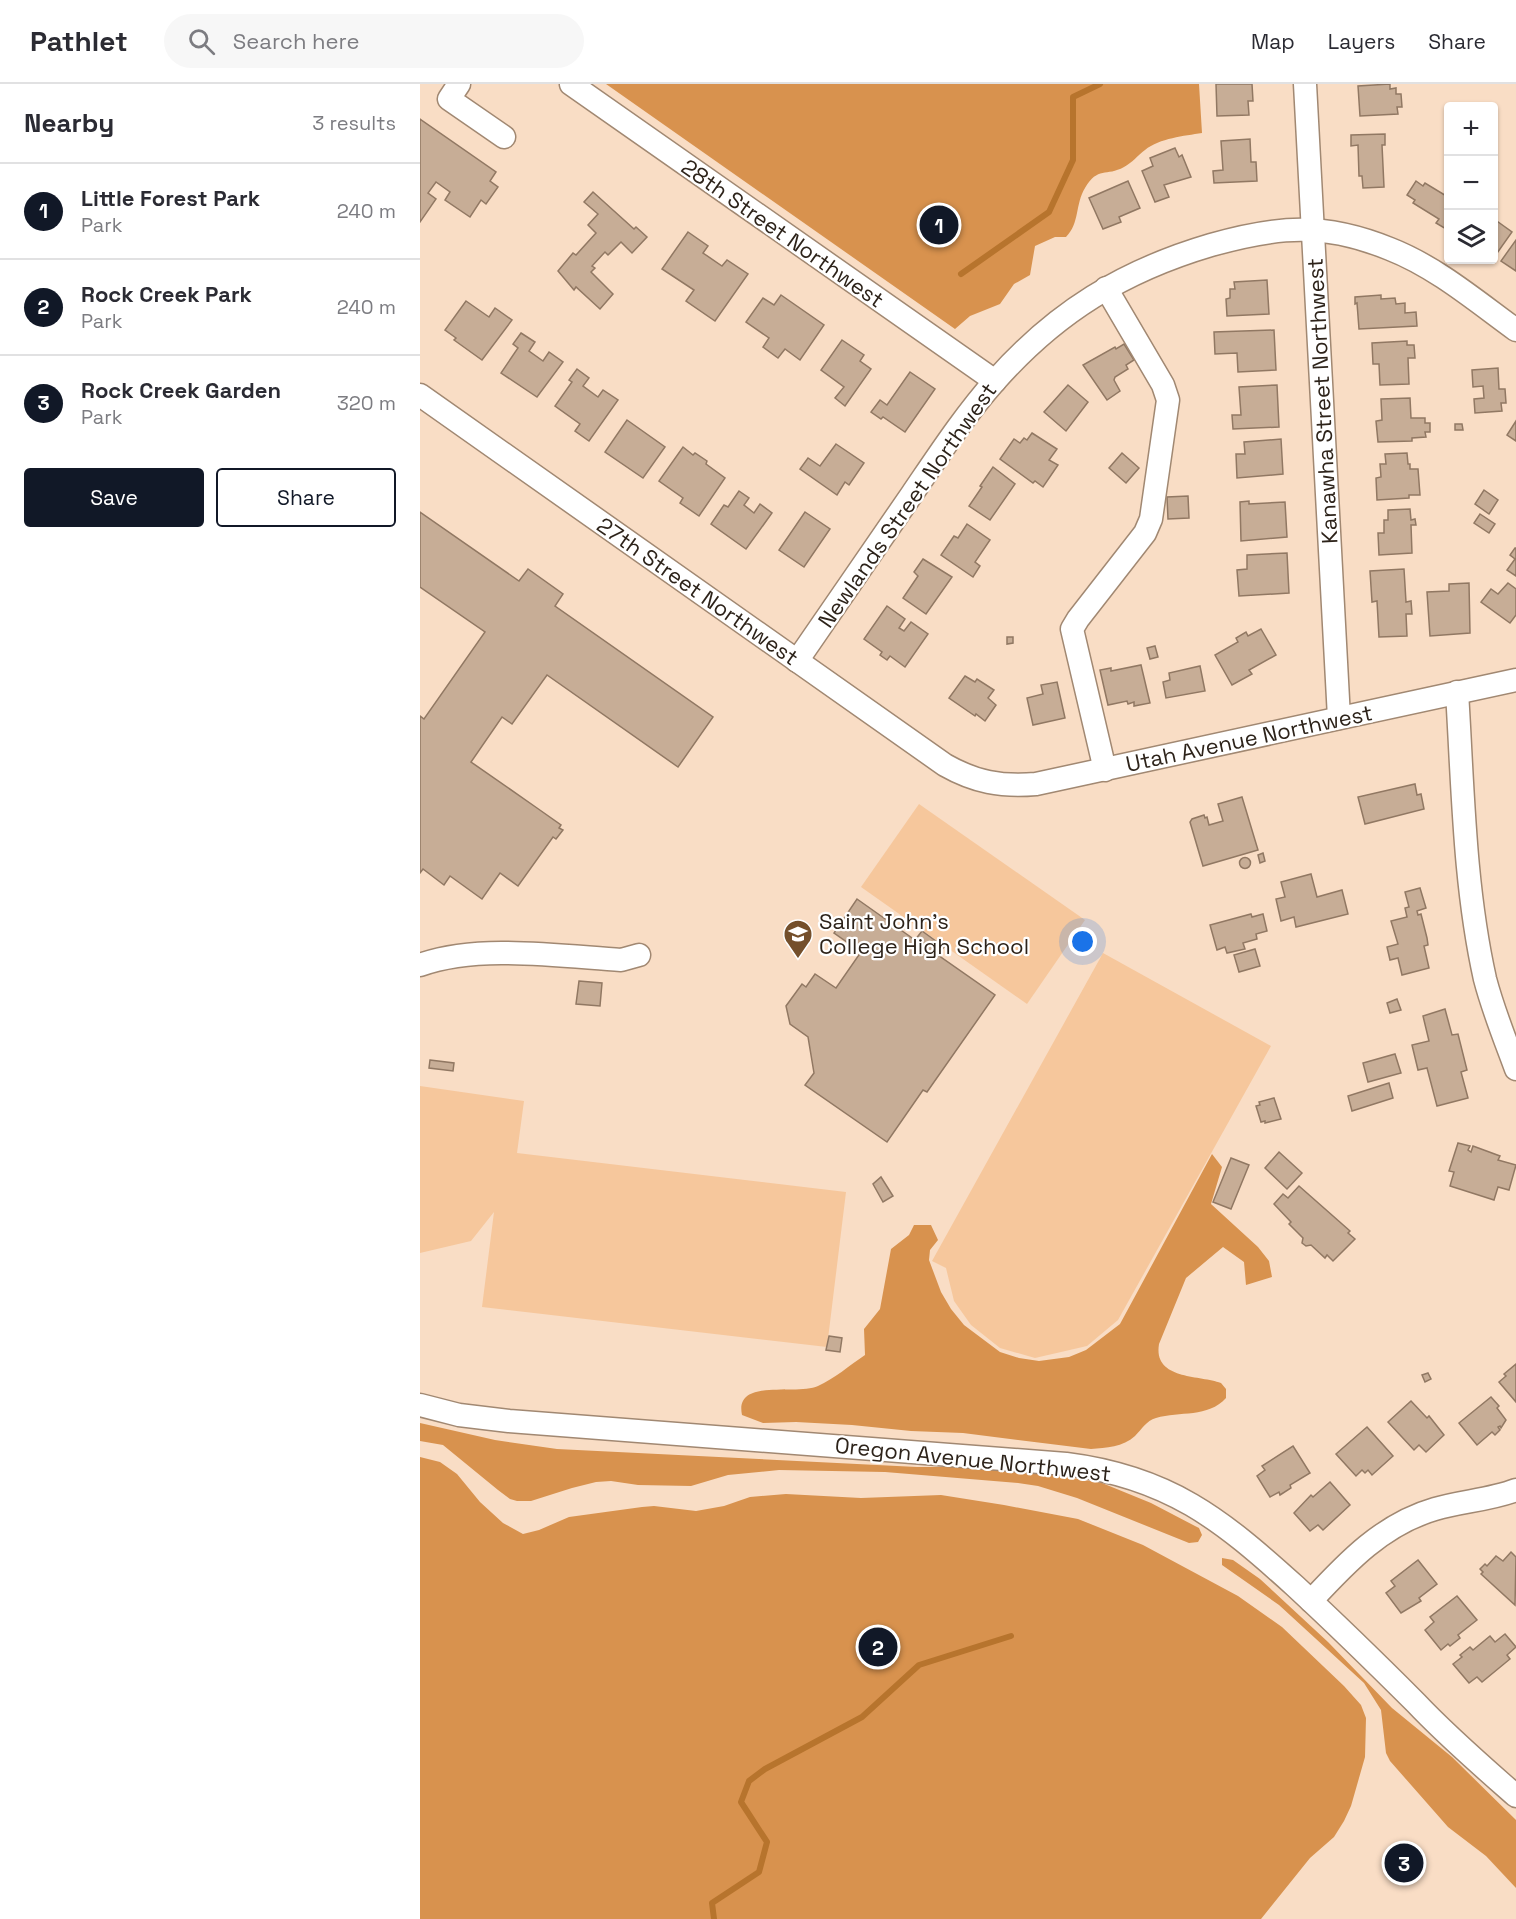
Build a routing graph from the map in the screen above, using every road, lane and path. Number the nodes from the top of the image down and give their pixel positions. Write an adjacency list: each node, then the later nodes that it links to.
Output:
1 (459, 84): 4 (street)
2 (571, 84): 8 (street, 28th Street Northwest)
3 (1305, 84): 5 (street, Kanawha Street Northwest)
4 (504, 137)
5 (1313, 229): 6 (street, Newlands Street Northwest); 7 (street, Newlands Street Northwest); 13 (street, Kanawha Street Northwest)
6 (1106, 288): 8 (street, Newlands Street Northwest); 14 (street)
7 (1516, 330)
8 (995, 381): 10 (street, Newlands Street Northwest)
9 (420, 394): 10 (street, 27th Street Northwest)
10 (797, 661): 15 (street, 27th Street Northwest)
11 (1516, 680): 12 (street, Utah Avenue Northwest)
12 (1457, 692): 13 (street, Utah Avenue Northwest); 18 (street)
13 (1339, 718): 14 (street, Utah Avenue Northwest)
14 (1105, 770): 15 (street, Utah Avenue Northwest)
15 (981, 781)
16 (639, 955): 17 (street)
17 (420, 965)
18 (1516, 1069)
19 (420, 1405): 21 (street, Oregon Avenue Northwest)
20 (1516, 1490): 21 (street)
21 (1311, 1601): 22 (street, Oregon Avenue Northwest)
22 (1516, 1796)

